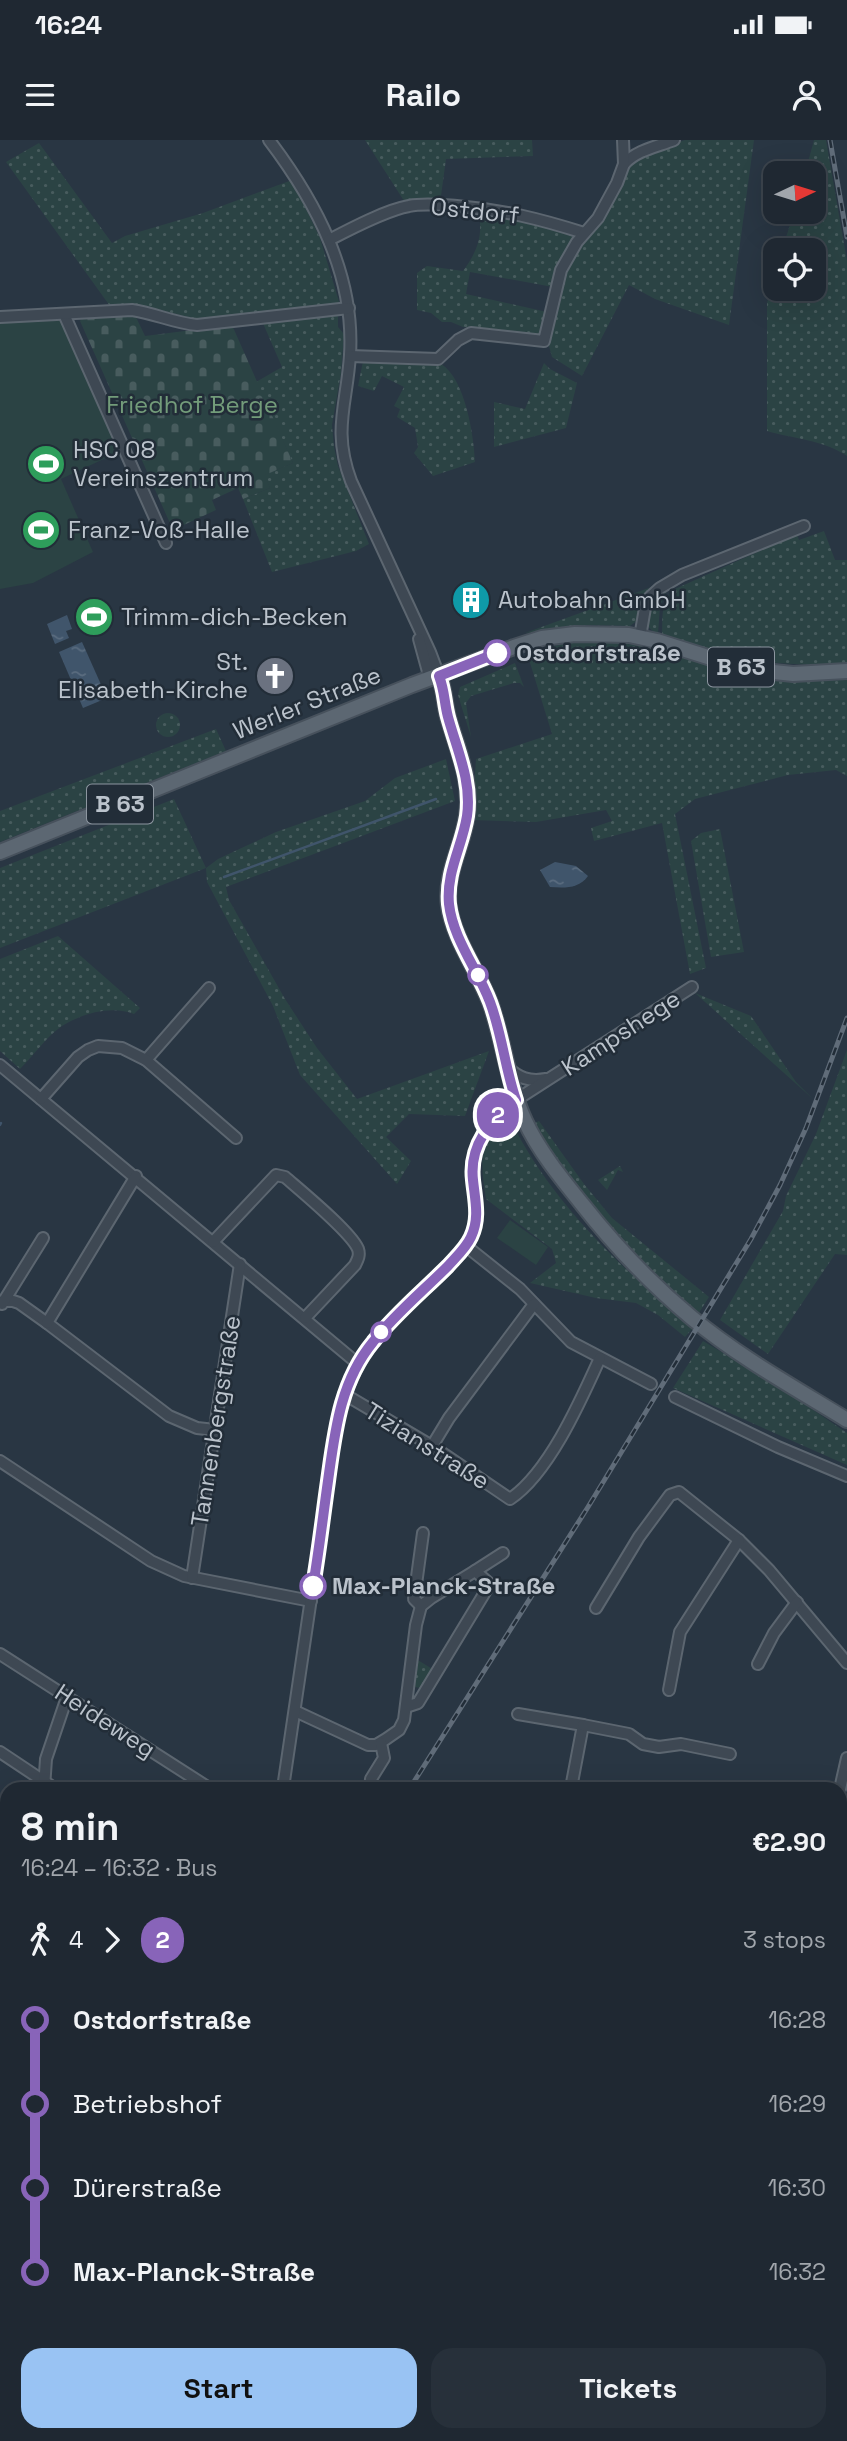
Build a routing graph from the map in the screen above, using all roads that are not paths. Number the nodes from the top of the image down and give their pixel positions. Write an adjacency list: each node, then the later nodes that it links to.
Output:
1 (270, 140): 6 (street)
2 (623, 140): 4 (street)
3 (674, 140): 4 (street)
4 (624, 164): 5 (street)
5 (584, 233): 6 (street, Ostdorf); 10 (street)
6 (329, 240): 7 (street)
7 (349, 308): 8 (street); 10 (street)
8 (65, 314): 9 (street); 12 (street)
9 (0, 317)
10 (350, 356): 15 (street)
11 (804, 526): 13 (street)
12 (166, 543)
13 (640, 637): 14 (main road, Werler Straße / B 63); 15 (main road, Werler Straße / B 63)
14 (847, 671)
15 (435, 677): 16 (main road, Werler Straße / B 63); 21 (main road)
16 (0, 852)
17 (692, 987): 22 (street, Kampshege)
18 (209, 988): 19 (street)
19 (146, 1060): 23 (street); 25 (street)
20 (0, 1065): 23 (street)
21 (506, 1066): 22 (street, Kampshege); 24 (main road)
22 (549, 1079): 24 (street, Kampshege)
23 (41, 1099): 26 (street)
24 (516, 1100): 29 (street, Kampshege); 40 (main road)
25 (236, 1138)
26 (136, 1176): 28 (street); 34 (street)
27 (43, 1238): 31 (street)
28 (213, 1242): 30 (street); 33 (street)
29 (466, 1246): 32 (street); 36 (street)
30 (240, 1264): 33 (street); 41 (street, Tannenbergstraße)
31 (2, 1304): 34 (street)
32 (534, 1304): 35 (street); 42 (street)
33 (304, 1318): 36 (street)
34 (47, 1323): 41 (street)
35 (600, 1358): 37 (street); 42 (street, Tizianstraße)
36 (357, 1363): 38 (street)
37 (651, 1384)
38 (344, 1394): 42 (street, Tizianstraße); 50 (street)
39 (675, 1397): 44 (street)
40 (847, 1420)
41 (215, 1430): 49 (street, Tannenbergstraße)
42 (432, 1446)
43 (0, 1461): 49 (street)
44 (847, 1476)
45 (423, 1533): 52 (street)
46 (739, 1540): 51 (street); 53 (street); 57 (street)
47 (503, 1553): 48 (street)
48 (475, 1571): 52 (street); 59 (street)
49 (192, 1578): 50 (street)
50 (311, 1601): 60 (street)
51 (797, 1602): 55 (street); 56 (street)
52 (421, 1606): 59 (street)
53 (596, 1608)
54 (0, 1654): 58 (street, Heideweg)
55 (847, 1663)
56 (758, 1664)
57 (669, 1690)
58 (67, 1697): 68 (street); 69 (street, Heideweg)
59 (406, 1707): 63 (street)
60 (295, 1711): 63 (street); 70 (street)
61 (518, 1714): 62 (street)
62 (583, 1725): 65 (street); 72 (street)
63 (381, 1743): 71 (street)
64 (0, 1752): 67 (street)
65 (730, 1754)
66 (847, 1758): 73 (street)
67 (41, 1782)
68 (47, 1782)
69 (200, 1782)
70 (284, 1782)
71 (371, 1782)
72 (572, 1782)
73 (842, 1782)

